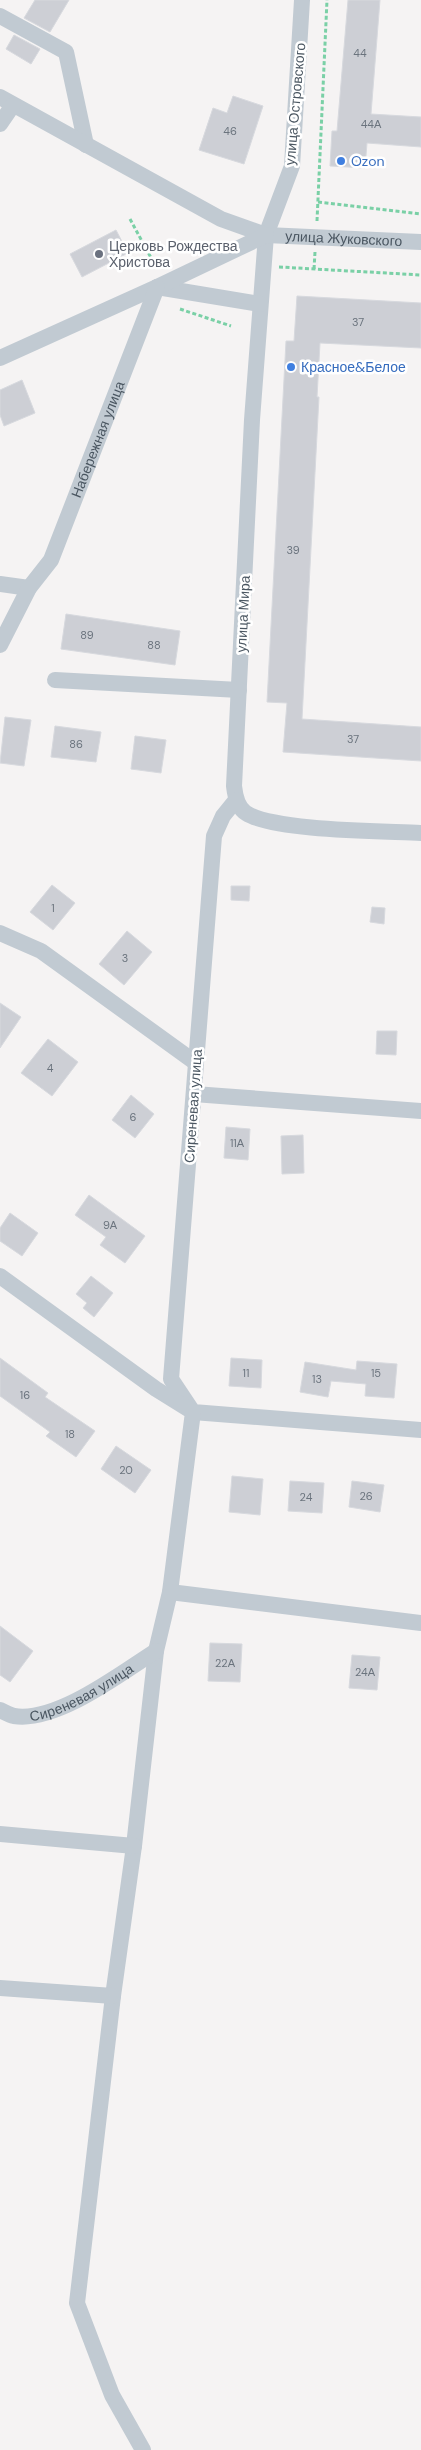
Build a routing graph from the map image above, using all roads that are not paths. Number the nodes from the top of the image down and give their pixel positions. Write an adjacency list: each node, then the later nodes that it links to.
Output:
1 (302, 0): 6 (street, улица Островского)
2 (0, 16): 5 (street)
3 (6, 101): 4 (street); 5 (street)
4 (0, 124)
5 (86, 145): 6 (street)
6 (266, 235): 7 (street, улица Жуковского); 8 (street); 9 (street, улица Мира)
7 (421, 242)
8 (157, 287): 9 (street); 10 (street); 12 (street, Набережная улица)
9 (260, 304): 15 (street, улица Мира)
10 (0, 358)
11 (0, 584): 12 (street)
12 (29, 588): 13 (street, Набережная улица)
13 (0, 645)
14 (55, 680): 15 (street)
15 (239, 690): 16 (street, улица Мира)
16 (236, 800): 17 (street); 19 (street, Сиреневая улица)
17 (421, 833)
18 (0, 933): 19 (street)
19 (196, 1063): 20 (street, Сиреневая улица)
20 (194, 1094): 21 (street); 23 (street, Сиреневая улица)
21 (421, 1111)
22 (0, 1276): 23 (street)
23 (193, 1412): 24 (street); 25 (street)
24 (421, 1430)
25 (170, 1592): 26 (street); 27 (street)
26 (421, 1623)
27 (156, 1651): 28 (street, Сиреневая улица); 30 (street)
28 (0, 1710)
29 (0, 1834): 30 (street)
30 (134, 1846): 32 (street)
31 (0, 1988): 32 (street)
32 (113, 1996): 33 (street)
33 (143, 2450)

